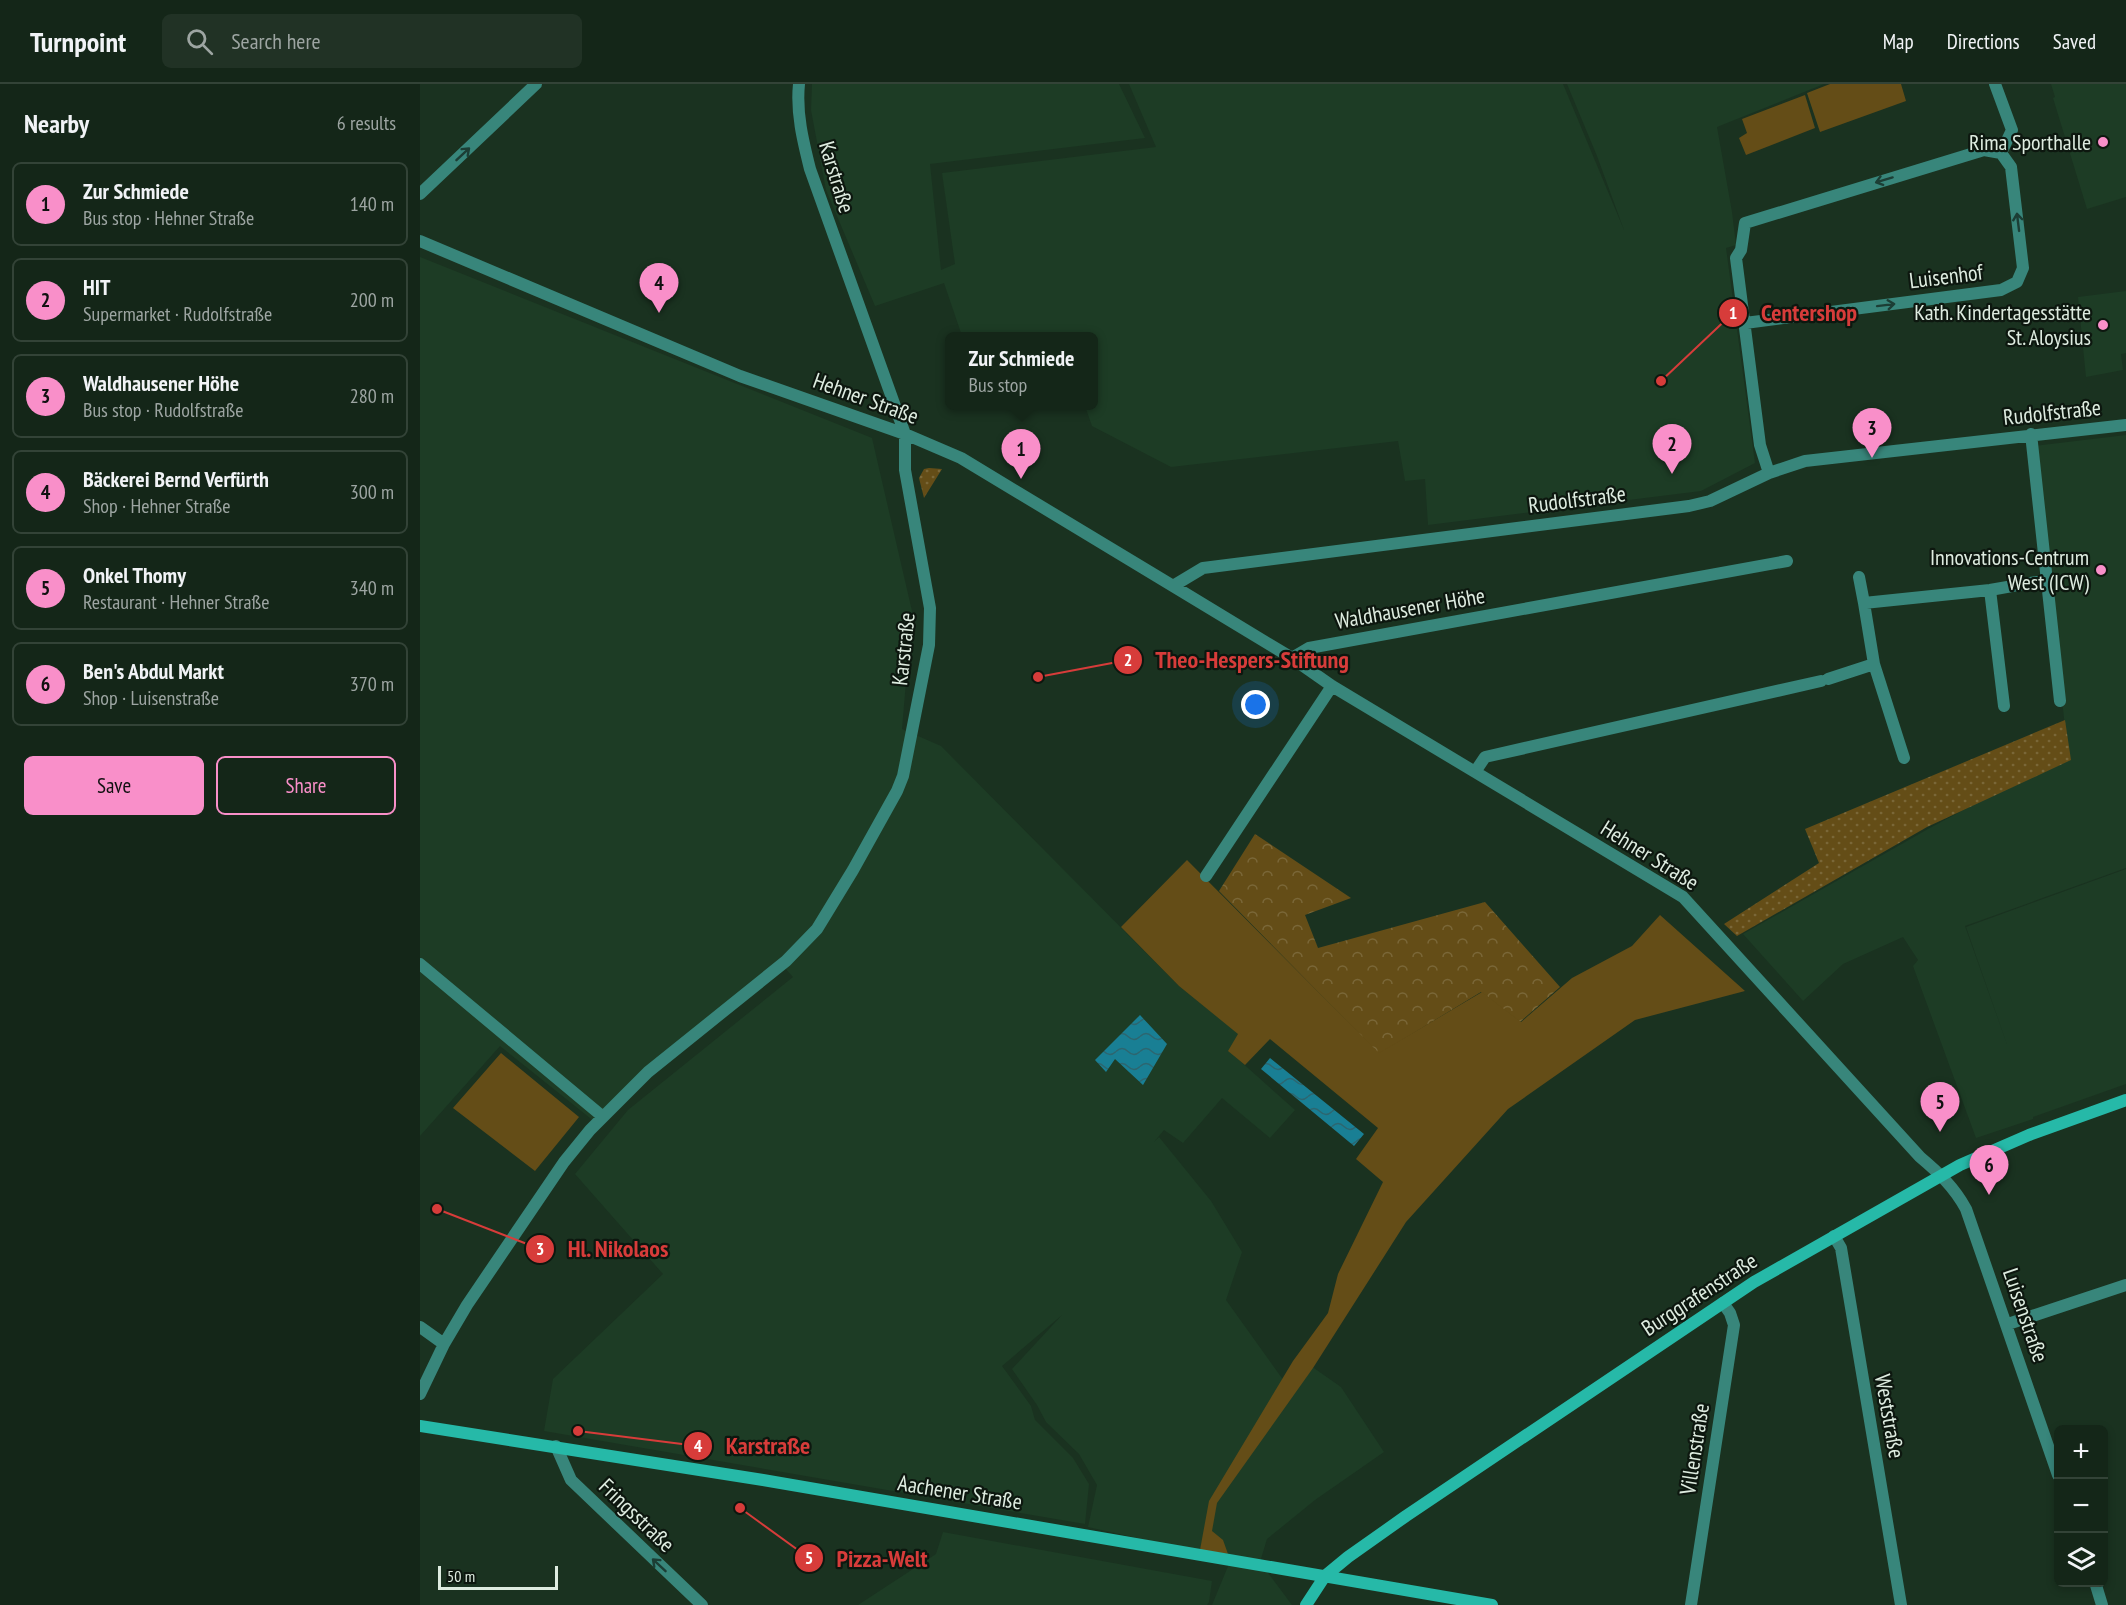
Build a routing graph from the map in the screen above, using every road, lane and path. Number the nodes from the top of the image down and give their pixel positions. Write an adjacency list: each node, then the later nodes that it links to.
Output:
1 (537, 84): 5 (street, one-way to 1)
2 (799, 84): 9 (street, Karstraße)
3 (1995, 84): 4 (street)
4 (2001, 153): 7 (street, one-way to 7); 7 (street, Luisenhof, one-way to 4)
5 (420, 194)
6 (420, 241): 9 (street, Hehner Straße)
7 (1745, 323): 11 (street)
8 (2126, 425): 10 (street, Rudolfstraße)
9 (905, 434): 15 (street, Hehner Straße); 28 (street, Karstraße)
10 (2031, 435): 11 (street, Rudolfstraße); 14 (street)
11 (1769, 473): 15 (street, Rudolfstraße)
12 (1787, 561): 18 (street, Waldhausener Höhe)
13 (1859, 577): 17 (street)
14 (2047, 580): 16 (street); 21 (street)
15 (1173, 586): 18 (street, Hehner Straße)
16 (1990, 590): 17 (street); 22 (street)
17 (1864, 603): 19 (street)
18 (1292, 658): 20 (street, Hehner Straße)
19 (1874, 664): 23 (street); 24 (street)
20 (1332, 686): 24 (street, Hehner Straße); 25 (street)
21 (2060, 701)
22 (2004, 706)
23 (1904, 758)
24 (1475, 772): 29 (street, Hehner Straße)
25 (1206, 876)
26 (420, 964): 28 (street)
27 (2126, 1100): 29 (main road, Burggrafenstraße)
28 (602, 1116): 35 (street, Karstraße)
29 (1942, 1175): 30 (main road, Burggrafenstraße); 33 (street, Luisenstraße)
30 (1834, 1236): 32 (main road, Burggrafenstraße); 46 (street, Weststraße)
31 (2126, 1285): 33 (street)
32 (1723, 1303): 40 (main road, Burggrafenstraße); 45 (street, Villenstraße)
33 (2008, 1324): 39 (street, Luisenstraße)
34 (420, 1327): 35 (street)
35 (444, 1344): 36 (street, Karstraße)
36 (420, 1394)
37 (420, 1426): 38 (main road, Aachener Straße)
38 (556, 1446): 40 (main road, Aachener Straße); 42 (street, Fringsstraße, one-way to 38)
39 (2054, 1463)
40 (1325, 1576): 43 (main road, Burggrafenstraße); 44 (main road, Aachener Straße)
41 (2097, 1587): 47 (street)
42 (702, 1605)
43 (1306, 1605)
44 (1492, 1605)
45 (1691, 1605)
46 (1900, 1605)
47 (2102, 1605)

